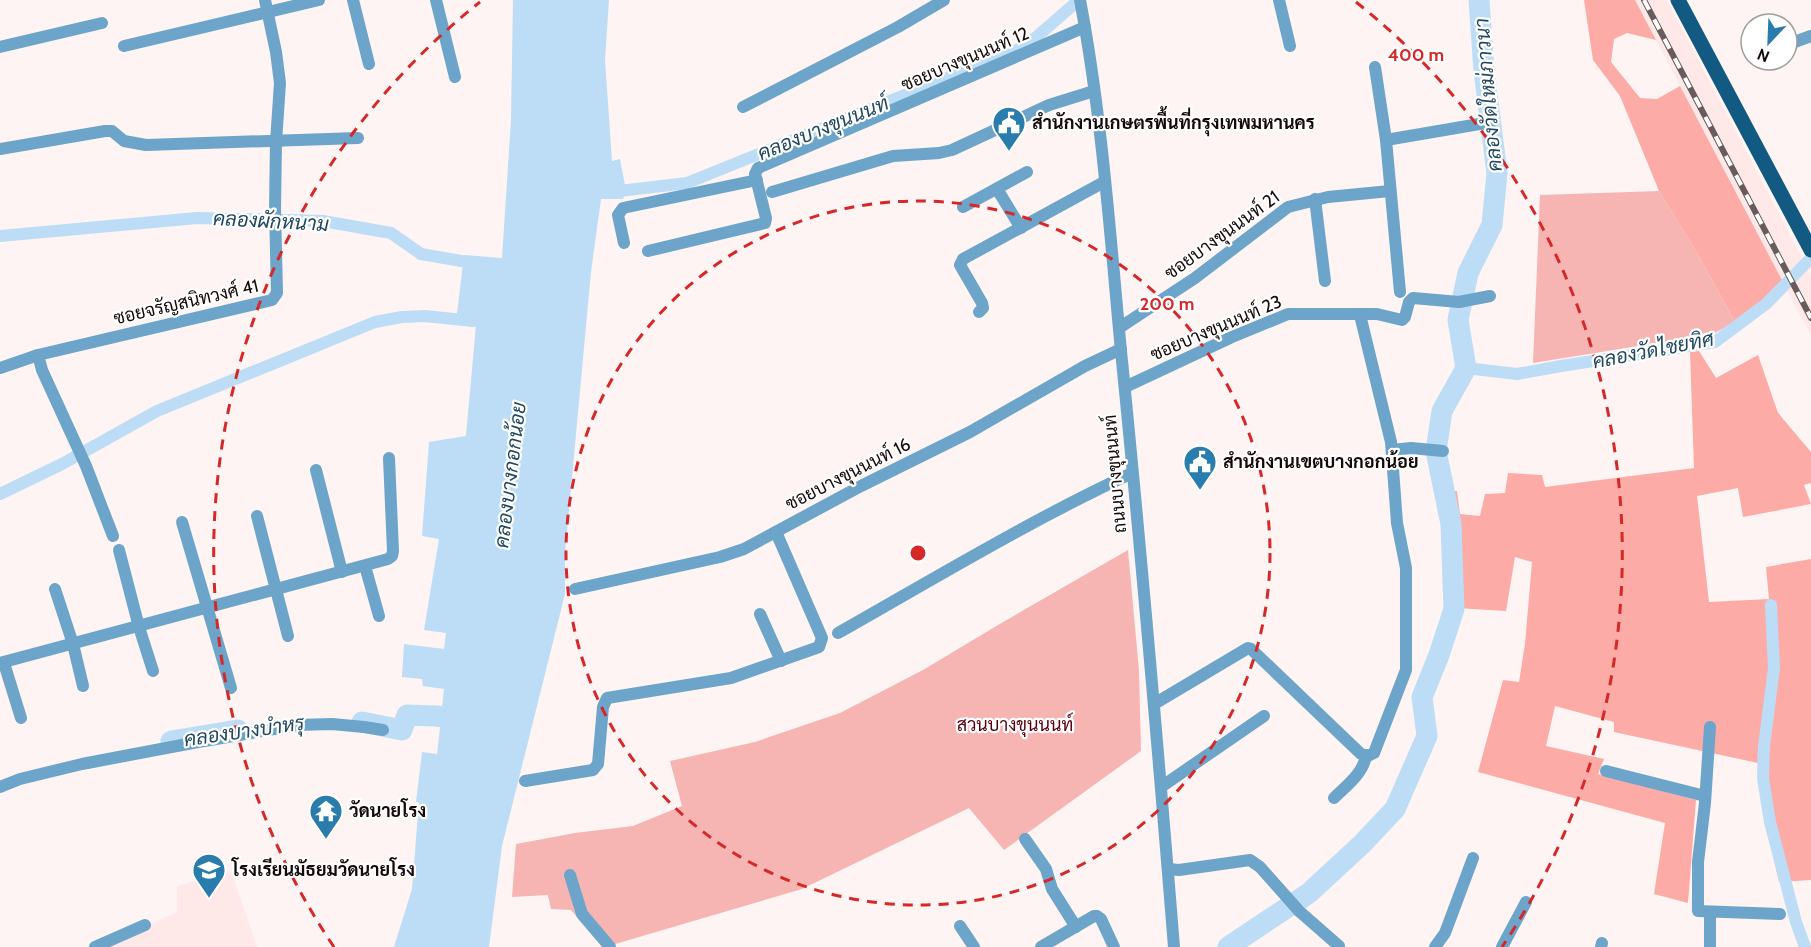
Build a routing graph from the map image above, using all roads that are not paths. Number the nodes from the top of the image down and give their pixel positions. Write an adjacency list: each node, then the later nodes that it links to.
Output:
1 (319, 0): 8 (street)
2 (353, 0): 14 (street)
3 (436, 0): 16 (street)
4 (944, 0): 18 (street)
5 (1279, 0): 12 (street)
6 (1678, 0): 35 (main road)
7 (1081, 3): 10 (street, ถนนบางขุนนนท์)
8 (266, 6): 11 (street); 22 (street, ซอยจรัญสนิทวงศ์ 41)
9 (102, 23): 13 (street)
10 (1085, 27): 17 (street, ถนนบางขุนนนท์); 25 (street, ซอยบางขุนนนท์ 12)
11 (124, 46)
12 (1290, 46)
13 (0, 47)
14 (369, 64)
15 (1375, 67): 21 (street)
16 (455, 77)
17 (1094, 92): 26 (street, ถนนบางขุนนนท์); 29 (street)
18 (743, 107)
19 (1489, 122): 21 (street)
20 (358, 138): 22 (street)
21 (1386, 140): 28 (street)
22 (276, 142): 23 (street); 43 (street, ซอยจรัญสนิทวงศ์ 41)
23 (0, 149)
24 (1027, 172): 27 (street)
25 (757, 180): 33 (street); 34 (street)
26 (1104, 182): 32 (street); 41 (street, ถนนบางขุนนนท์)
27 (997, 189): 31 (street); 32 (street)
28 (1390, 191): 30 (street, ซอยบางขุนนนท์ 21); 37 (street)
29 (772, 192)
30 (1315, 200): 36 (street); 41 (street, ซอยบางขุนนนท์ 21)
31 (963, 207)
32 (1021, 228): 39 (street)
33 (624, 243)
34 (648, 250)
35 (1811, 250)
36 (1325, 281)
37 (1400, 292)
38 (1490, 296): 40 (street, ซอยบางขุนนนท์ 23)
39 (979, 312)
40 (1360, 315): 45 (street, ซอยบางขุนนนท์ 23); 46 (street)
41 (1119, 328): 42 (street, ถนนบางขุนนนท์)
42 (1121, 349): 45 (street, ถนนบางขุนนนท์); 53 (street, ซอยบางขุนนนท์ 16)
43 (38, 355): 44 (street, ซอยจรัญสนิทวงศ์ 41); 54 (street)
44 (0, 368)
45 (1125, 387): 50 (street, ถนนบางขุนนนท์)
46 (1392, 450): 47 (street); 78 (street)
47 (1443, 452)
48 (389, 458): 56 (street)
49 (316, 470): 57 (street)
50 (1132, 473): 65 (street); 73 (street, ถนนบางขุนนนท์)
51 (257, 516): 60 (street)
52 (183, 522): 61 (street)
53 (776, 532): 59 (street, ซอยบางขุนนนท์ 16); 68 (street)
54 (113, 536)
55 (118, 550): 64 (street)
56 (364, 566): 57 (street); 63 (street)
57 (342, 572): 60 (street)
58 (55, 589): 67 (street)
59 (575, 589)
60 (275, 590): 61 (street); 66 (street)
61 (207, 608): 64 (street); 72 (street)
62 (760, 614): 68 (street)
63 (379, 616)
64 (139, 627): 67 (street); 70 (street)
65 (838, 633)
66 (288, 636)
67 (73, 644): 69 (street); 71 (street)
68 (781, 661): 80 (street)
69 (2, 663): 75 (street)
70 (153, 671)
71 (83, 686)
72 (231, 688)
73 (1154, 704): 78 (street); 82 (street, ถนนบางขุนนนท์)
74 (1264, 716): 82 (street)
75 (21, 718)
76 (1710, 727): 83 (street)
77 (383, 730): 81 (street)
78 (1366, 755): 84 (street)
79 (1606, 771): 83 (street)
80 (525, 781)
81 (0, 787)
82 (1161, 787): 87 (street, ถนนบางขุนนนท์)
83 (1705, 796): 90 (street)
84 (1334, 798)
85 (1025, 839): 94 (street)
86 (1473, 858): 102 (street)
87 (1168, 869): 95 (street); 101 (street, ถนนบางขุนนนท์)
88 (570, 875): 97 (street)
89 (1526, 902): 103 (street)
90 (1704, 912): 91 (street); 104 (street)
91 (1780, 914)
92 (145, 925): 96 (street)
93 (960, 926): 98 (street)
94 (1076, 927): 99 (street); 100 (street)
95 (1339, 946)
96 (95, 947)
97 (610, 947)
98 (974, 947)
99 (1041, 947)
100 (1114, 947)
101 (1174, 947)
102 (1435, 947)
103 (1502, 947)
104 (1710, 947)

